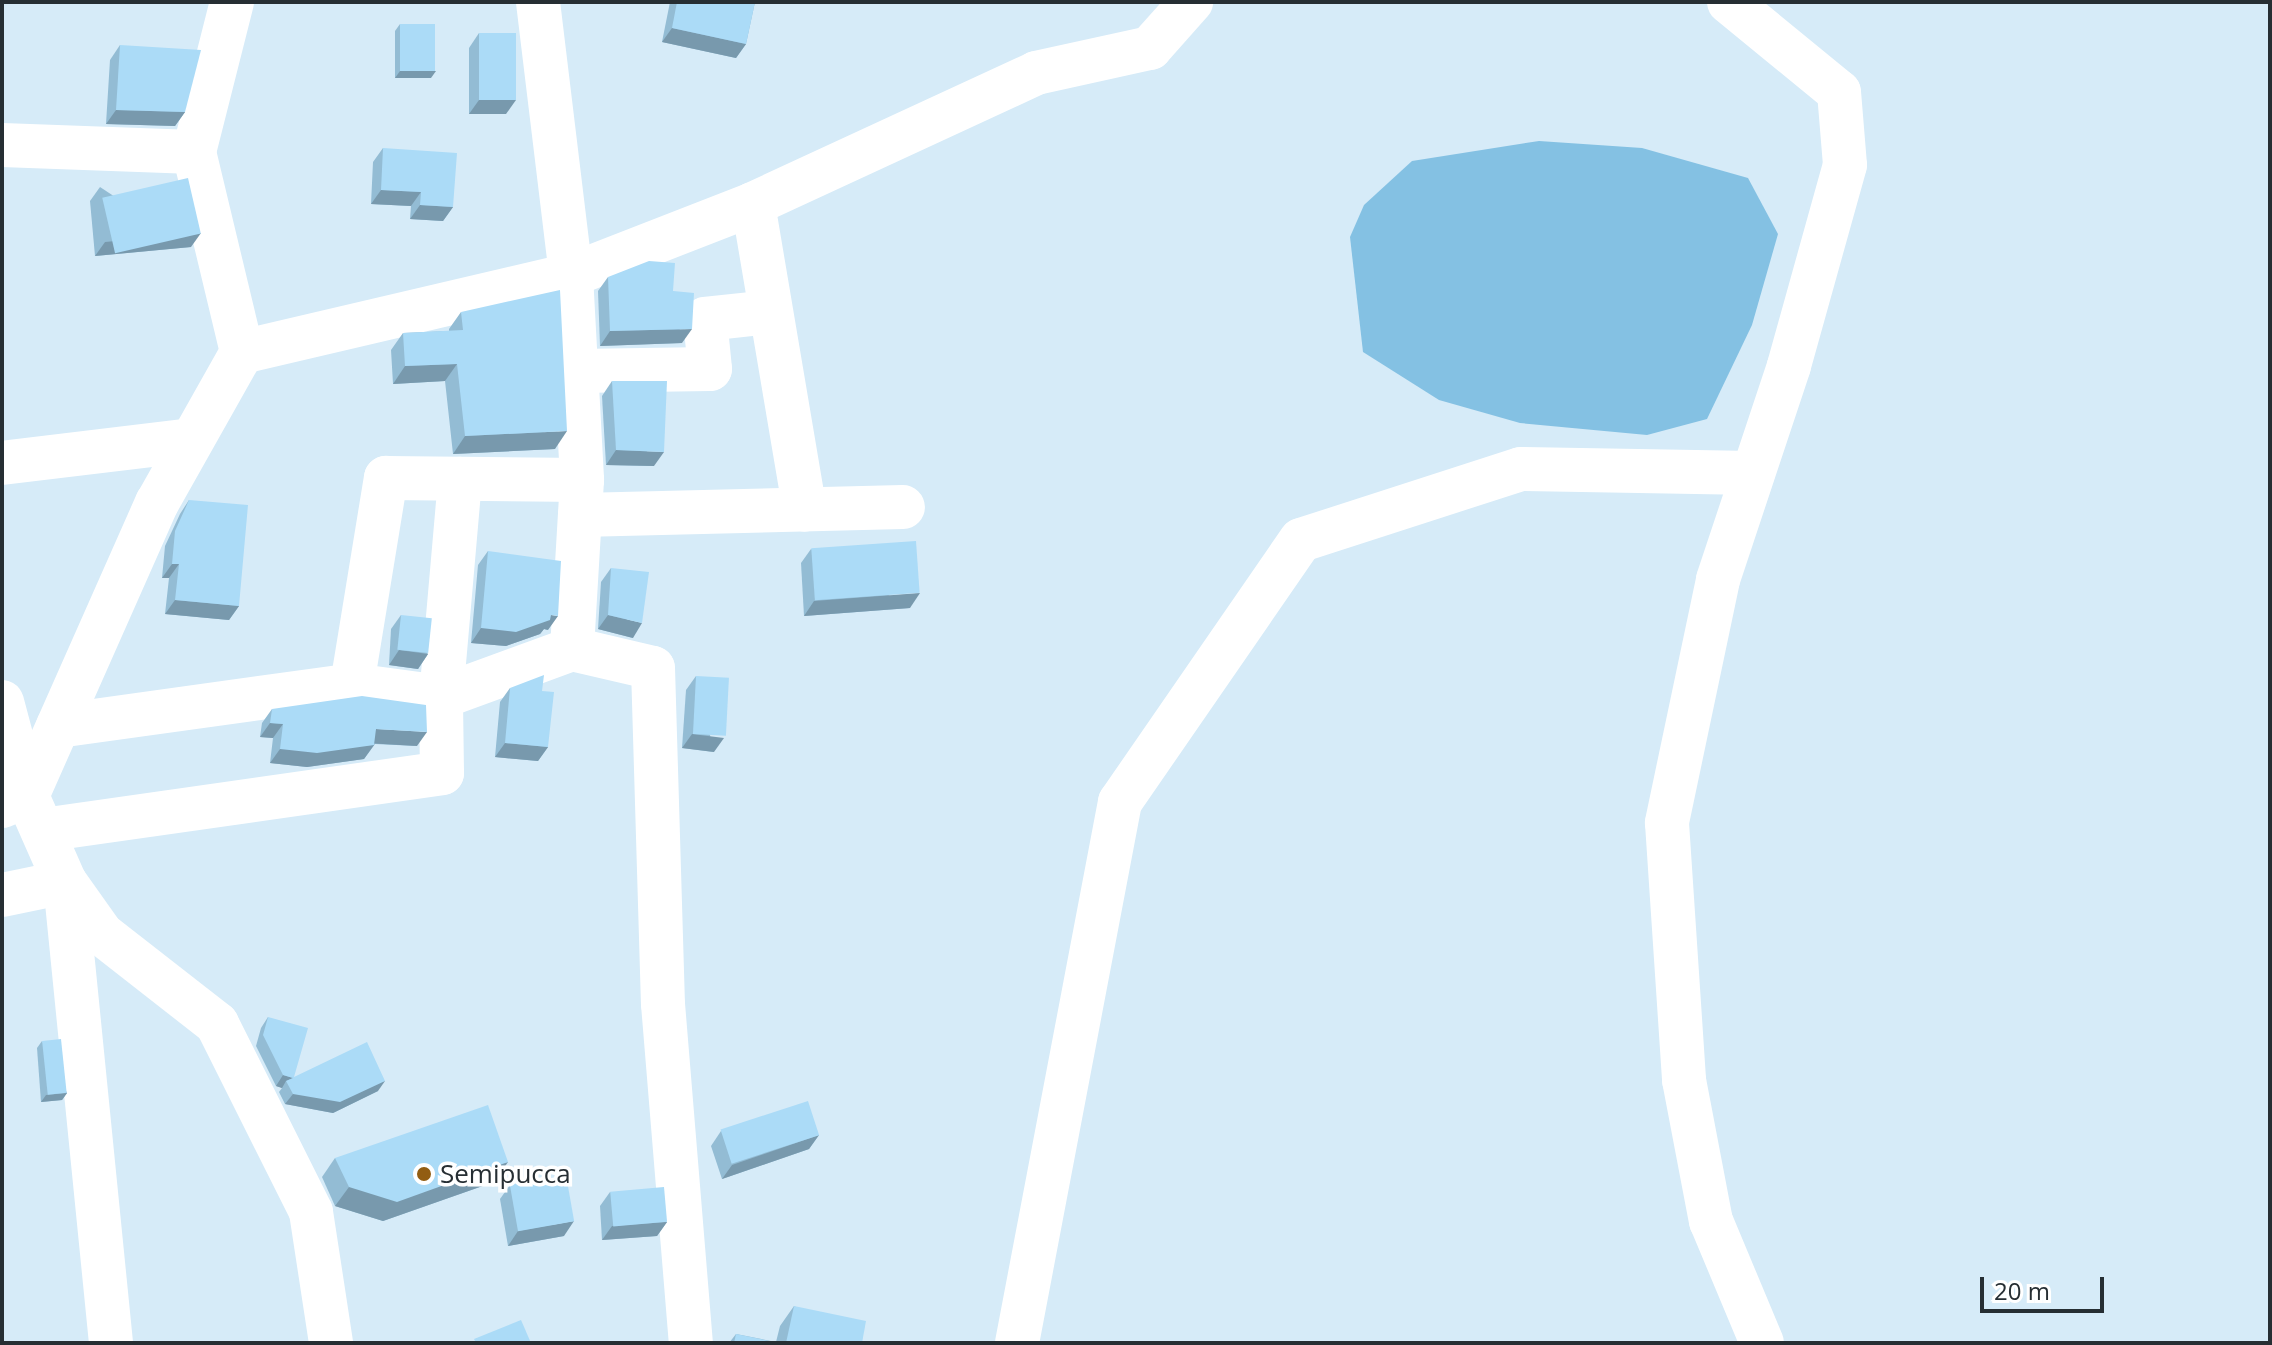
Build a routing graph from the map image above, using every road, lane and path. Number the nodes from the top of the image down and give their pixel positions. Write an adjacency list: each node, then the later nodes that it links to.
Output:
1 (232, 2): 6 (street)
2 (538, 2): 8 (street)
3 (1191, 2): 7 (street)
4 (1729, 2): 14 (street)
5 (2, 145): 6 (street)
6 (194, 152): 10 (street)
7 (753, 204): 8 (street); 9 (street)
8 (571, 275): 10 (street); 11 (street)
9 (771, 312): 11 (street); 18 (street)
10 (242, 352): 12 (street)
11 (576, 371): 16 (street)
12 (192, 440): 13 (street); 23 (street)
13 (2, 463)
14 (1753, 473): 30 (street); 31 (street)
15 (460, 479): 16 (street); 20 (street); 21 (street)
16 (581, 498): 18 (street); 19 (street)
17 (903, 507): 18 (street)
18 (805, 510)
19 (572, 649): 21 (street); 29 (street)
20 (352, 685): 21 (street); 23 (street)
21 (441, 697): 24 (street)
22 (2, 702): 24 (street)
23 (58, 726): 24 (street)
24 (24, 811): 25 (street)
25 (65, 882): 26 (street); 27 (street); 28 (street)
26 (2, 895)
27 (111, 1343)
28 (331, 1343)
29 (691, 1343)
30 (1017, 1343)
31 (1762, 1343)

